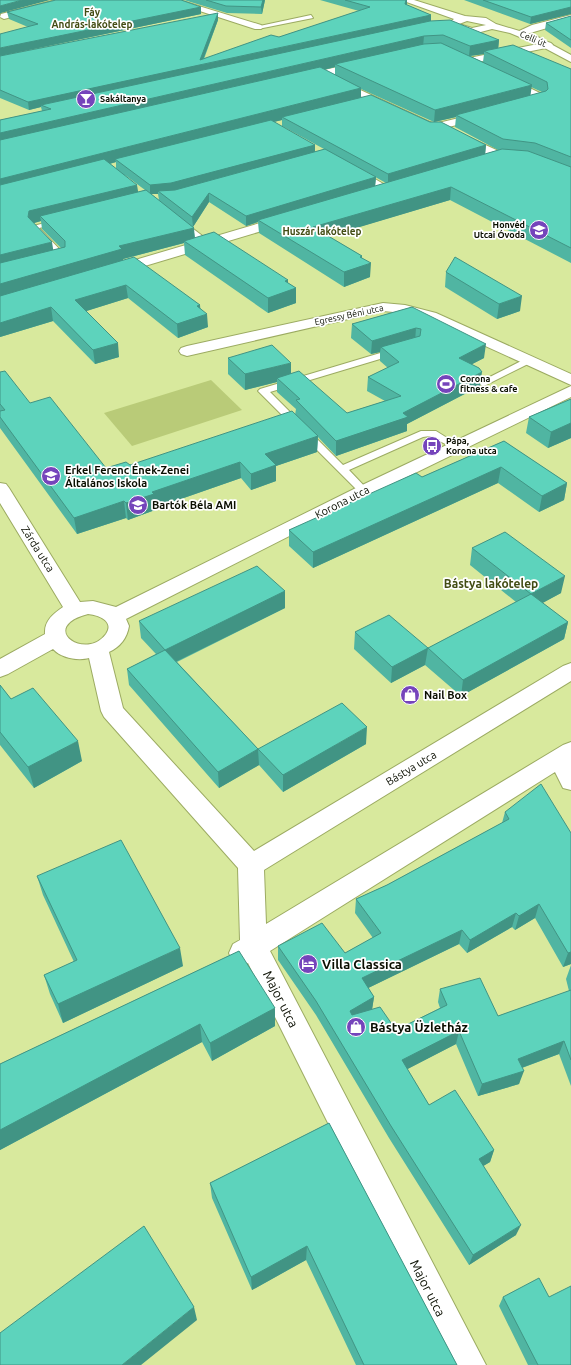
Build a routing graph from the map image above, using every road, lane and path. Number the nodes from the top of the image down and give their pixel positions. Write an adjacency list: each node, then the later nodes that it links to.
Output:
1 (66, 0): 5 (street)
2 (170, 0): 4 (street)
3 (405, 0): 9 (street, Celli út)
4 (217, 15): 8 (street); 13 (street)
5 (4, 16)
6 (311, 17): 13 (lane)
7 (571, 18): 14 (street)
8 (193, 19)
9 (465, 19): 11 (street); 12 (street, Celli út)
10 (440, 26): 11 (street, Celli út)
11 (454, 26): 12 (street, Celli út)
12 (491, 26): 14 (street, Celli út)
13 (258, 28)
14 (520, 33): 15 (street, Celli út)
15 (548, 45): 17 (street, Celli út); 18 (street)
16 (436, 50): 18 (street)
17 (571, 59)
18 (468, 61): 20 (street)
19 (372, 62): 22 (street)
20 (481, 67)
21 (494, 74): 24 (street)
22 (374, 100): 23 (lane); 26 (street)
23 (359, 104)
24 (507, 109)
25 (492, 113): 26 (street)
26 (440, 126): 27 (street)
27 (499, 156): 28 (street); 29 (street)
28 (513, 156)
29 (484, 160)
30 (354, 170): 32 (lane)
31 (403, 185): 32 (street)
32 (388, 189): 33 (street)
33 (373, 194)
34 (171, 216): 37 (lane)
35 (297, 216): 37 (street)
36 (64, 220): 38 (lane)
37 (206, 243): 39 (street)
38 (49, 260)
39 (99, 275)
40 (408, 348): 47 (lane)
41 (187, 351): 42 (street, Egressy Béni utca)
42 (527, 361): 43 (street, Egressy Béni utca); 44 (lane)
43 (571, 380)
44 (483, 383)
45 (571, 391): 46 (street, Korona utca)
46 (455, 446): 47 (lane); 49 (street, Korona utca)
47 (342, 469): 49 (lane)
48 (0, 488): 50 (street, Zárda utca)
49 (364, 491): 51 (street, Korona utca)
50 (75, 610): 51 (street); 52 (street)
51 (115, 616): 53 (street)
52 (55, 638): 53 (street); 54 (street)
53 (98, 649): 58 (street)
54 (0, 669)
55 (571, 671): 58 (street, Bástya utca)
56 (565, 755): 57 (street); 59 (street)
57 (571, 781)
58 (251, 865): 59 (street, Major utca)
59 (254, 948): 60 (street); 61 (street, Major utca)
60 (219, 964)
61 (468, 1365)

